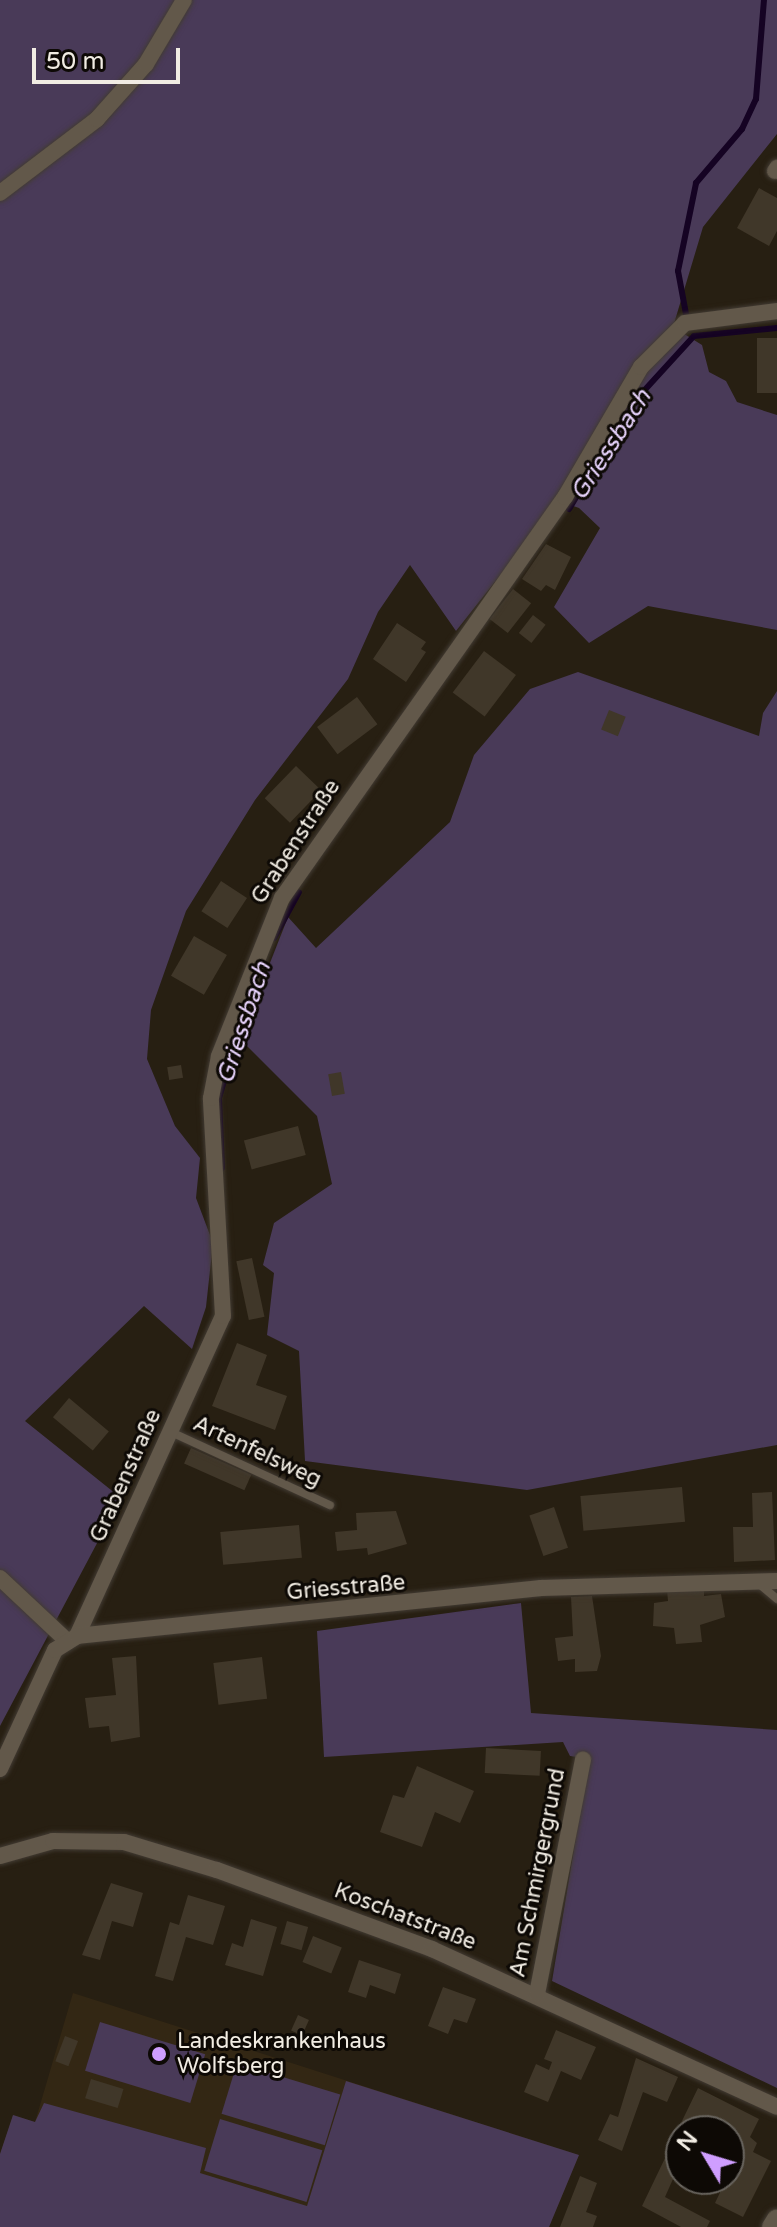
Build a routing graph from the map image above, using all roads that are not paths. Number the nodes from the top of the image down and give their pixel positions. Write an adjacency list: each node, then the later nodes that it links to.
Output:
1 (184, 0): 2 (street)
2 (0, 193)
3 (777, 311): 4 (street, Grabenstraße)
4 (170, 1431): 5 (lane, Artenfelsweg); 11 (street, Grabenstraße)
5 (330, 1505)
6 (777, 1573): 8 (lane)
7 (0, 1578): 11 (street)
8 (755, 1579): 9 (street, Griesstraße); 10 (lane); 11 (street, Griesstraße)
9 (777, 1581)
10 (777, 1599)
11 (71, 1638): 13 (street)
12 (583, 1759): 15 (street, Am Schmirgergrund)
13 (1, 1765)
14 (0, 1856): 15 (street, Koschatstraße)
15 (537, 1994): 16 (street, Koschatstraße)
16 (777, 2107)
17 (777, 2219): 18 (street)
18 (772, 2227)

